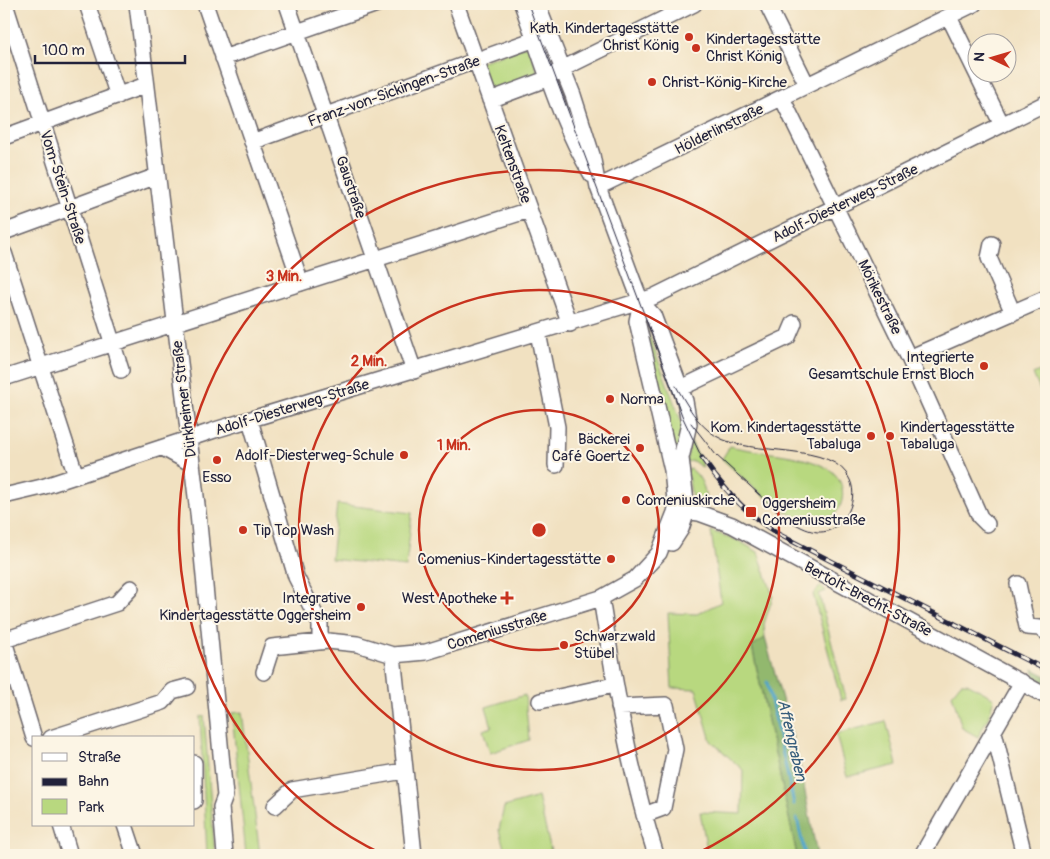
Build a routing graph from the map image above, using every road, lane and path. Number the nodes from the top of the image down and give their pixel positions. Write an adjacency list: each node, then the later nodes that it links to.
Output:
1 (87, 4): 23 (street)
2 (136, 4): 21 (street, Dürkheimer Straße)
3 (205, 4): 17 (street)
4 (287, 4): 15 (street, Gaustraße)
5 (378, 4): 12 (street)
6 (456, 4): 18 (street, Keltenstraße)
7 (522, 4): 16 (street)
8 (537, 4): 16 (street)
9 (694, 4): 19 (street)
10 (767, 4): 22 (street)
11 (974, 4): 14 (street, Hölderlinstraße)
12 (358, 7): 15 (street)
13 (7, 8): 28 (street, Vom-Stein-Straße)
14 (954, 9): 22 (street, Hölderlinstraße); 29 (street)
15 (297, 32): 17 (street); 27 (street, Gaustraße)
16 (542, 37): 18 (street, Franz-von-Sickingen-Straße); 19 (street); 20 (street)
17 (223, 58): 31 (street)
18 (476, 60): 25 (street, Keltenstraße); 27 (street, Franz-von-Sickingen-Straße)
19 (562, 69): 20 (street); 33 (street)
20 (549, 78): 25 (street); 33 (street)
21 (146, 85): 23 (street); 32 (street, Dürkheimer Straße)
22 (806, 85): 24 (street, Hölderlinstraße)
23 (118, 96): 28 (street)
24 (782, 98): 33 (street, Hölderlinstraße); 35 (street, Mörikestraße)
25 (490, 100): 36 (street, Keltenstraße)
26 (1046, 103): 29 (street, Adolf-Diesterweg-Straße)
27 (326, 115): 31 (street, Franz-von-Sickingen-Straße); 40 (street, Gaustraße)
28 (43, 124): 30 (street); 34 (street, Vom-Stein-Straße)
29 (1002, 125): 35 (street, Adolf-Diesterweg-Straße)
30 (4, 138)
31 (252, 142): 41 (street)
32 (157, 176): 34 (street); 45 (street, Dürkheimer Straße)
33 (597, 181): 43 (street)
34 (70, 207): 37 (street); 49 (street, Vom-Stein-Straße)
35 (836, 207): 43 (street, Adolf-Diesterweg-Straße); 50 (street, Mörikestraße)
36 (529, 210): 40 (street); 47 (street, Keltenstraße)
37 (4, 232)
38 (992, 244): 44 (street)
39 (4, 252): 51 (street)
40 (376, 259): 41 (street); 53 (street, Gaustraße)
41 (302, 283): 45 (street)
42 (1046, 298): 44 (street)
43 (641, 302): 47 (street, Adolf-Diesterweg-Straße); 55 (street); 63 (street, Comeniusstraße)
44 (1013, 313): 50 (street)
45 (175, 323): 49 (street); 57 (street, Dürkheimer Straße)
46 (794, 323): 55 (street)
47 (570, 324): 48 (street, Adolf-Diesterweg-Straße)
48 (538, 333): 53 (street, Adolf-Diesterweg-Straße); 60 (street)
49 (113, 343): 51 (street); 52 (street, Vom-Stein-Straße)
50 (910, 358): 64 (street, Mörikestraße)
51 (40, 366): 54 (street); 61 (street)
52 (121, 370)
53 (414, 371): 56 (street, Adolf-Diesterweg-Straße)
54 (4, 378)
55 (681, 388): 63 (street)
56 (250, 420): 57 (street, Adolf-Diesterweg-Straße); 70 (street)
57 (189, 439): 58 (street, Adolf-Diesterweg-Straße); 59 (street, Dürkheimer Straße)
58 (163, 448): 59 (street); 61 (street, Adolf-Diesterweg-Straße)
59 (192, 464): 83 (street, Dürkheimer Straße)
60 (556, 465)
61 (76, 476): 62 (street, Adolf-Diesterweg-Straße)
62 (4, 496)
63 (682, 510): 67 (street, Comeniusstraße); 73 (street, Bertolt-Brecht-Straße)
64 (987, 524)
65 (1018, 584): 68 (street)
66 (131, 588): 69 (street)
67 (601, 598): 71 (street, Comeniusstraße); 74 (street)
68 (1046, 632)
69 (4, 641): 80 (street)
70 (320, 641): 71 (street, Comeniusstraße); 72 (street, Comeniusstraße)
71 (393, 655): 82 (street)
72 (264, 672)
73 (1022, 682): 76 (street, Bertolt-Brecht-Straße); 79 (street)
74 (614, 685): 77 (street); 78 (street)
75 (187, 687): 81 (street)
76 (1046, 696)
77 (540, 701)
78 (619, 707): 85 (street); 85 (street)
79 (994, 732): 94 (street); 95 (street)
80 (33, 736)
81 (57, 736)
82 (404, 771): 84 (street); 92 (street)
83 (225, 796): 90 (street, Dürkheimer Straße); 91 (street, Dürkheimer Straße)
84 (275, 806)
85 (644, 815): 93 (street)
86 (61, 826): 88 (street)
87 (125, 826): 89 (street)
88 (70, 855)
89 (134, 855)
90 (225, 855)
91 (236, 855)
92 (414, 855)
93 (656, 855)
94 (922, 855)
95 (1024, 855)

